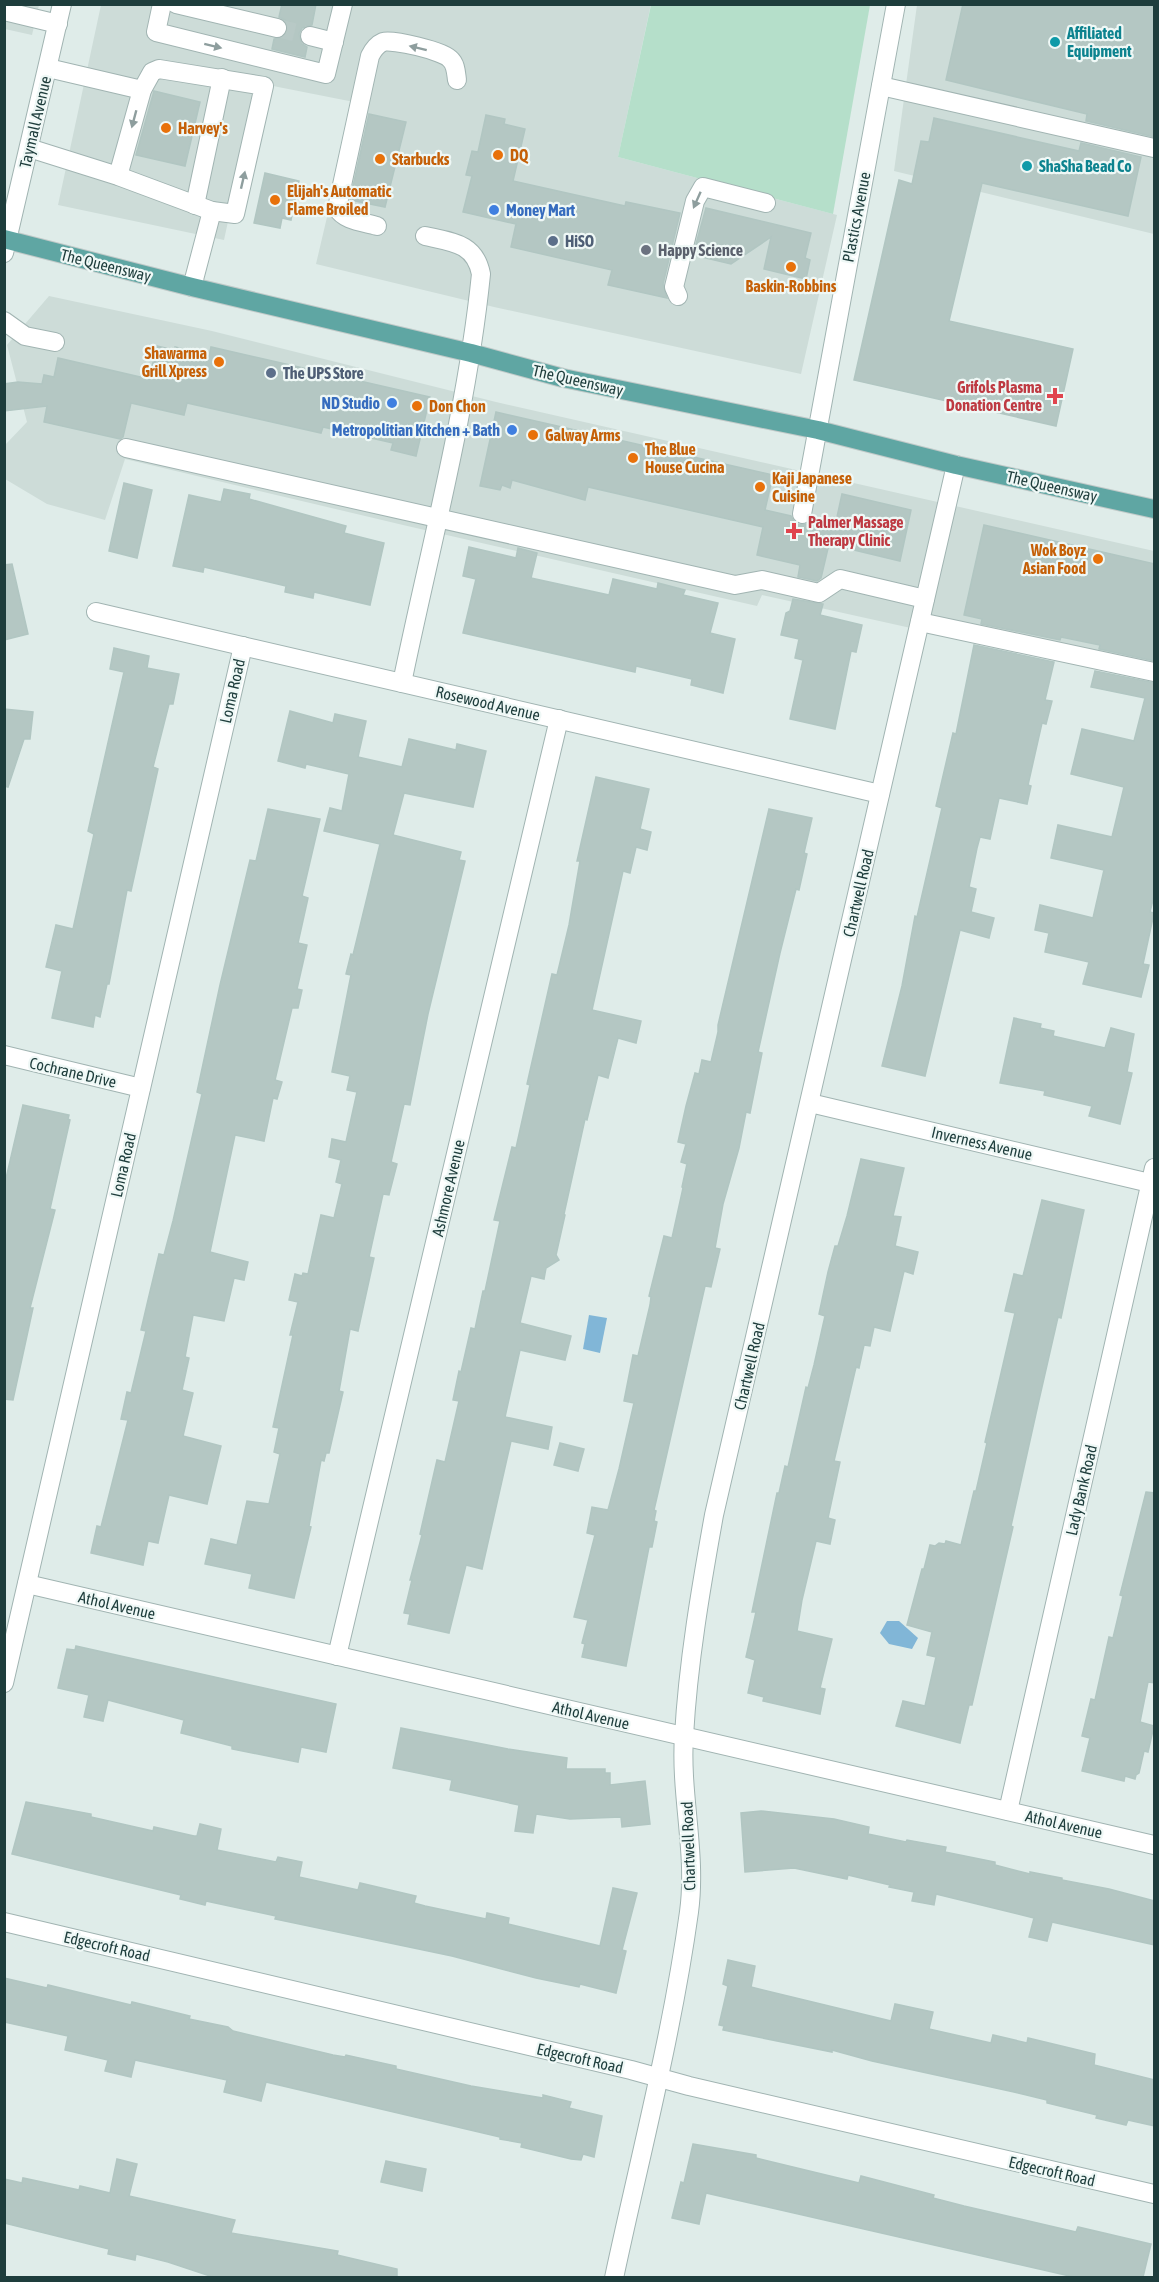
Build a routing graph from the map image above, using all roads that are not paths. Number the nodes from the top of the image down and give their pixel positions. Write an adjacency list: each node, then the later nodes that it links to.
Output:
1 (62, 4): 7 (street, Taymall Avenue)
2 (162, 4): 10 (street, one-way to 10)
3 (176, 4): 8 (street)
4 (343, 4): 10 (street)
5 (896, 4): 14 (street, Plastics Avenue)
6 (4, 10): 7 (street)
7 (58, 24): 11 (street, Taymall Avenue)
8 (277, 28)
9 (310, 36): 10 (street)
10 (334, 42)
11 (48, 68): 15 (street); 16 (street, Taymall Avenue)
12 (222, 78): 15 (street); 20 (street); 20 (street, one-way to 12)
13 (457, 80): 21 (street, one-way to 21)
14 (881, 86): 17 (street); 29 (street, Plastics Avenue)
15 (142, 90): 18 (street, one-way to 18)
16 (29, 148): 18 (street); 23 (street, Taymall Avenue)
17 (1155, 148)
18 (118, 176): 20 (street)
19 (766, 203): 25 (street, one-way to 25)
20 (203, 208): 24 (street)
21 (377, 226)
22 (425, 236): 28 (street)
23 (5, 244): 24 (main road, The Queensway)
24 (192, 287): 28 (main road, The Queensway)
25 (678, 296)
26 (4, 321): 27 (street)
27 (56, 342)
28 (471, 353): 29 (main road, The Queensway); 34 (street)
29 (818, 430): 31 (main road, The Queensway); 33 (street, Plastics Avenue)
30 (126, 448): 34 (street)
31 (956, 465): 32 (main road, The Queensway); 35 (street, Chartwell Road)
32 (1155, 509)
33 (802, 514)
34 (439, 519): 35 (street); 40 (street)
35 (925, 599): 37 (street, Chartwell Road)
36 (96, 612): 38 (street, Rosewood Avenue)
37 (920, 622): 39 (street); 42 (street, Chartwell Road)
38 (243, 646): 40 (street, Rosewood Avenue); 44 (street, Loma Road)
39 (1155, 672)
40 (402, 683): 41 (street, Rosewood Avenue)
41 (559, 719): 42 (street, Rosewood Avenue); 48 (street, Ashmore Avenue)
42 (880, 794): 45 (street, Chartwell Road)
43 (4, 1055): 44 (street, Cochrane Drive)
44 (141, 1088): 47 (street, Loma Road)
45 (810, 1103): 46 (street, Inverness Avenue); 50 (street, Chartwell Road)
46 (1153, 1178): 51 (street, Lady Bank Road)
47 (27, 1584): 48 (street, Athol Avenue); 49 (street, Loma Road)
48 (337, 1656): 50 (street, Athol Avenue)
49 (4, 1683)
50 (684, 1736): 51 (street, Athol Avenue); 54 (street, Chartwell Road)
51 (1008, 1811): 52 (street, Athol Avenue)
52 (1155, 1845)
53 (4, 1922): 54 (street, Edgecroft Road)
54 (658, 2078): 55 (street, Edgecroft Road); 56 (street, Chartwell Road)
55 (1155, 2194)
56 (614, 2277)

